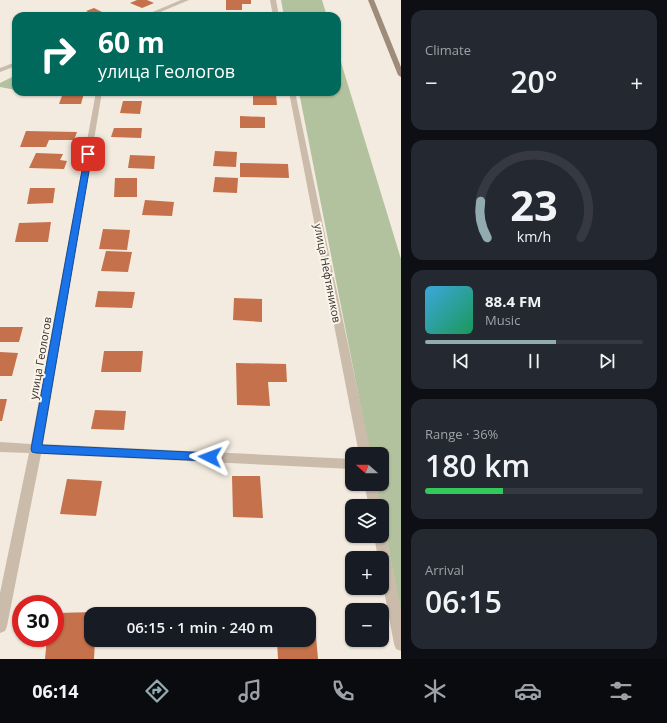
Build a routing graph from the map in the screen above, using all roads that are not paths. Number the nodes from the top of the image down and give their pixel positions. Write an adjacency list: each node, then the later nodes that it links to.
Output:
1 (186, 0): 4 (street)
2 (273, 0): 5 (street)
3 (371, 0): 8 (main road)
4 (156, 12)
5 (275, 12)
6 (12, 66): 7 (street)
7 (0, 70)
8 (401, 75)
9 (98, 96): 13 (street, улица Геологов)
10 (293, 96): 12 (street, улица Нефтяников)
11 (0, 447): 13 (street)
12 (364, 447)
13 (36, 449): 14 (street); 16 (street, улица Геологов)
14 (345, 464)
15 (381, 543): 17 (street)
16 (0, 626)
17 (401, 644)

